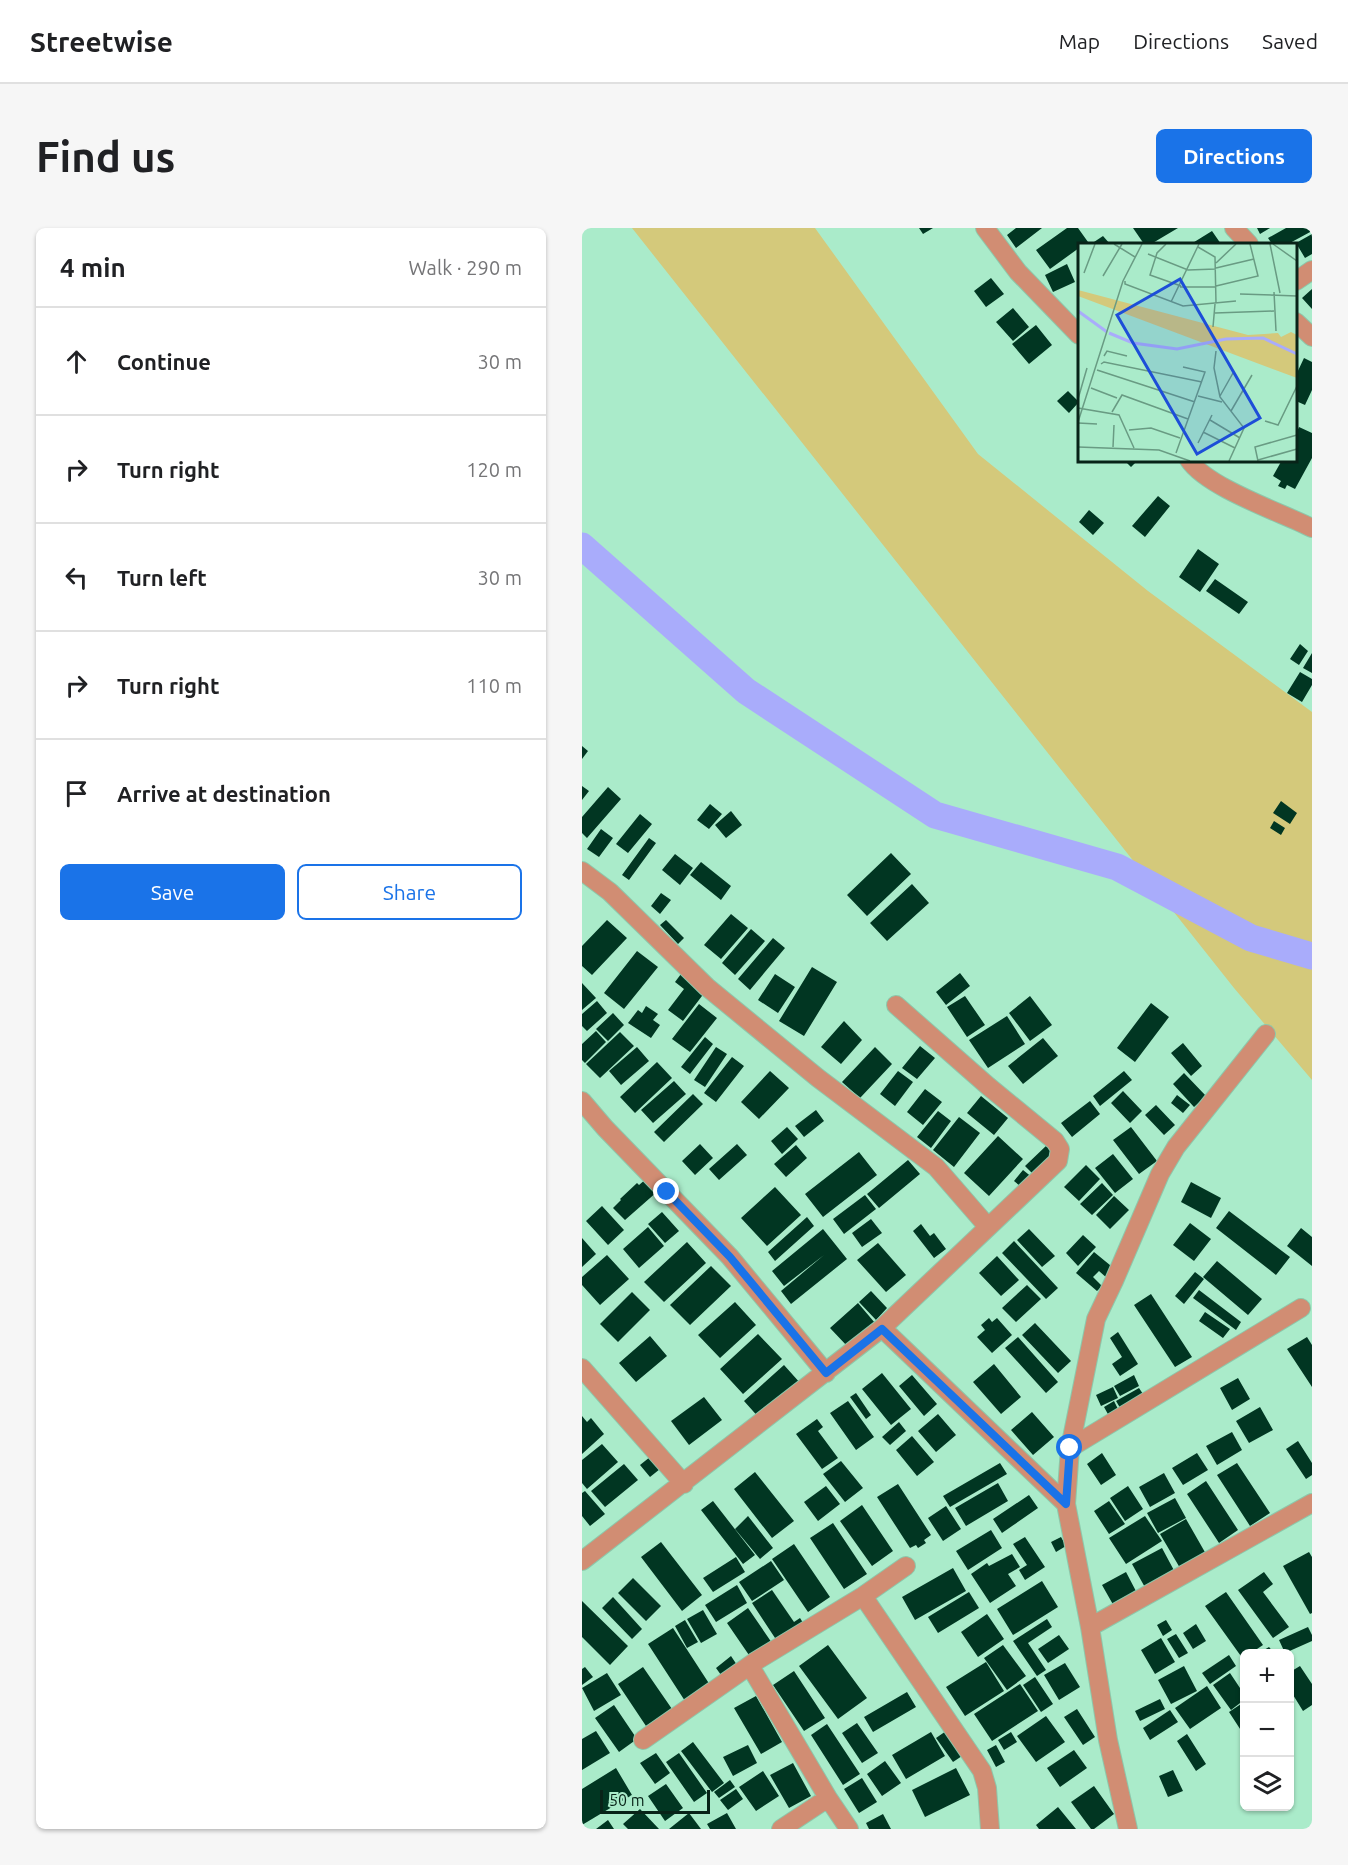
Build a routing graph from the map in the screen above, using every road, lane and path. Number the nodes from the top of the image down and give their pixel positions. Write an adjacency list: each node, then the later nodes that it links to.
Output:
1 (985, 228): 7 (street)
2 (1234, 228): 3 (street)
3 (1248, 243)
4 (1312, 270): 5 (street)
5 (1297, 280)
6 (1297, 322): 8 (street)
7 (1078, 333)
8 (1312, 337)
9 (1192, 462): 10 (street)
10 (1312, 528)
11 (582, 871): 15 (street)
12 (896, 1005): 15 (street)
13 (1266, 1034): 20 (street)
14 (582, 1101): 19 (street)
15 (988, 1227): 17 (street)
16 (1301, 1308): 20 (street)
17 (882, 1329): 19 (street); 23 (street)
18 (582, 1368): 21 (street)
19 (826, 1373): 21 (street)
20 (1070, 1448): 23 (street)
21 (684, 1484): 24 (street)
22 (1312, 1503): 27 (street)
23 (1066, 1504): 27 (street)
24 (582, 1562)
25 (906, 1566): 26 (street)
26 (863, 1596): 28 (street); 33 (street)
27 (1090, 1627): 34 (street)
28 (750, 1666): 29 (street); 30 (street)
29 (643, 1740)
30 (828, 1798): 31 (street); 32 (street)
31 (781, 1829)
32 (849, 1829)
33 (990, 1829)
34 (1128, 1829)

